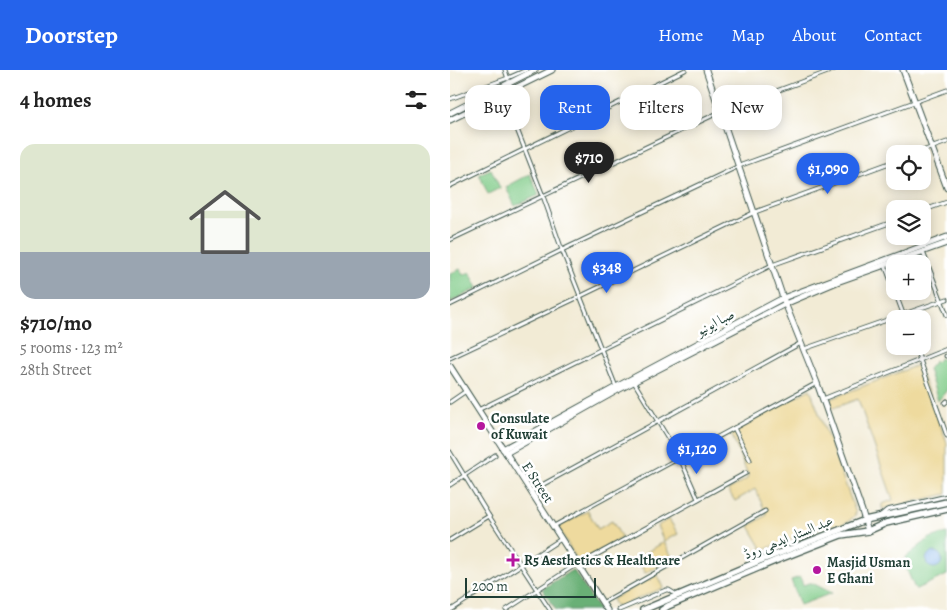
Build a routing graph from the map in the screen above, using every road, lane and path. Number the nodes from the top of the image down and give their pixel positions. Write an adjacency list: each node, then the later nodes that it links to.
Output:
1 (505, 70): 9 (street)
2 (526, 70): 9 (street)
3 (535, 70): 9 (main road)
4 (552, 70): 10 (main road)
5 (685, 70): 25 (street)
6 (706, 70): 11 (main road)
7 (833, 70): 12 (street)
8 (903, 70): 15 (main road)
9 (509, 80): 14 (street); 16 (main road)
10 (521, 85)
11 (712, 88)
12 (782, 89)
13 (947, 90): 15 (street)
14 (450, 99)
15 (915, 102): 23 (main road); 27 (street)
16 (450, 113)
17 (465, 113): 19 (main road)
18 (712, 116): 30 (street)
19 (450, 120)
20 (518, 130): 25 (street)
21 (726, 130): 27 (main road)
22 (947, 142): 24 (street)
23 (930, 145)
24 (931, 147): 29 (main road)
25 (525, 148): 28 (street); 30 (street)
26 (886, 164): 33 (street)
27 (739, 166): 33 (main road); 38 (street)
28 (450, 186)
29 (947, 188)
30 (543, 196): 36 (street); 38 (street)
31 (947, 202): 32 (street)
32 (931, 208)
33 (755, 212): 40 (main road); 42 (street)
34 (886, 224): 40 (street)
35 (947, 238): 44 (main road, صبا ایونیو)
36 (450, 240)
37 (947, 243): 39 (main road, صبا ایونیو)
38 (562, 250): 42 (street); 46 (street)
39 (923, 252): 41 (main road, صبا ایونیو); 45 (street)
40 (772, 264): 44 (main road); 52 (street)
41 (885, 265): 44 (main road, صبا ایونیو); 47 (street)
42 (581, 296): 52 (street); 56 (street)
43 (947, 299): 45 (street)
44 (784, 301): 51 (main road); 59 (main road, صبا ایونیو); 61 (main road, صبا ایونیو)
45 (942, 301): 48 (street); 49 (street)
46 (450, 306)
47 (901, 310)
48 (921, 310)
49 (947, 314)
50 (886, 321): 54 (street)
51 (801, 343): 54 (main road); 66 (street)
52 (601, 349): 61 (street); 65 (street)
53 (947, 349): 57 (street)
54 (804, 350): 60 (main road)
55 (918, 355): 57 (street)
56 (450, 358)
57 (920, 359): 63 (street); 68 (street)
58 (450, 366): 62 (main road, E Street)
59 (634, 382): 61 (main road, صبا ایونیو); 66 (street)
60 (817, 383): 63 (main road); 67 (street)
61 (617, 388): 69 (main road, صبا ایونیو)
62 (466, 391): 64 (street); 65 (main road, E Street)
63 (822, 399): 85 (main road)
64 (450, 402)
65 (478, 410): 69 (main road, E Street)
66 (658, 421): 72 (street); 77 (street)
67 (734, 428): 72 (street); 73 (street)
68 (947, 436)
69 (505, 451): 77 (main road, E Street)
70 (450, 452): 75 (street)
71 (496, 455): 75 (street)
72 (680, 458): 79 (street); 86 (street)
73 (750, 460)
74 (746, 473): 79 (street)
75 (465, 475): 76 (street); 83 (street)
76 (450, 485)
77 (530, 491): 86 (main road, E Street)
78 (947, 496): 84 (street)
79 (698, 499): 92 (street)
80 (947, 502): 84 (main road, عبد الستار ایدھی روڈ)
81 (947, 509): 87 (main road, عبد الستار ایدھی روڈ)
82 (765, 511): 95 (street)
83 (489, 516): 90 (street); 91 (street)
84 (879, 517): 85 (main road, عبد الستار ایدھی روڈ); 87 (main road)
85 (864, 520): 88 (main road); 94 (main road, عبد الستار ایدھی روڈ)
86 (553, 526): 89 (main road, E Street)
87 (881, 526): 88 (main road, عبد الستار ایدھی روڈ)
88 (868, 531): 102 (main road, عبد الستار ایدھی روڈ)
89 (561, 539): 91 (street); 92 (main road, E Street)
90 (450, 540)
91 (521, 565): 93 (street); 96 (street)
92 (578, 565): 93 (street); 95 (main road, E Street)
93 (537, 589): 97 (street); 98 (street)
94 (677, 596): 100 (street); 101 (main road, عبد الستار ایدھی روڈ)
95 (602, 603): 99 (main road, E Street)
96 (451, 610)
97 (506, 610)
98 (550, 610)
99 (606, 610)
100 (620, 610)
101 (643, 610)
102 (662, 610)

